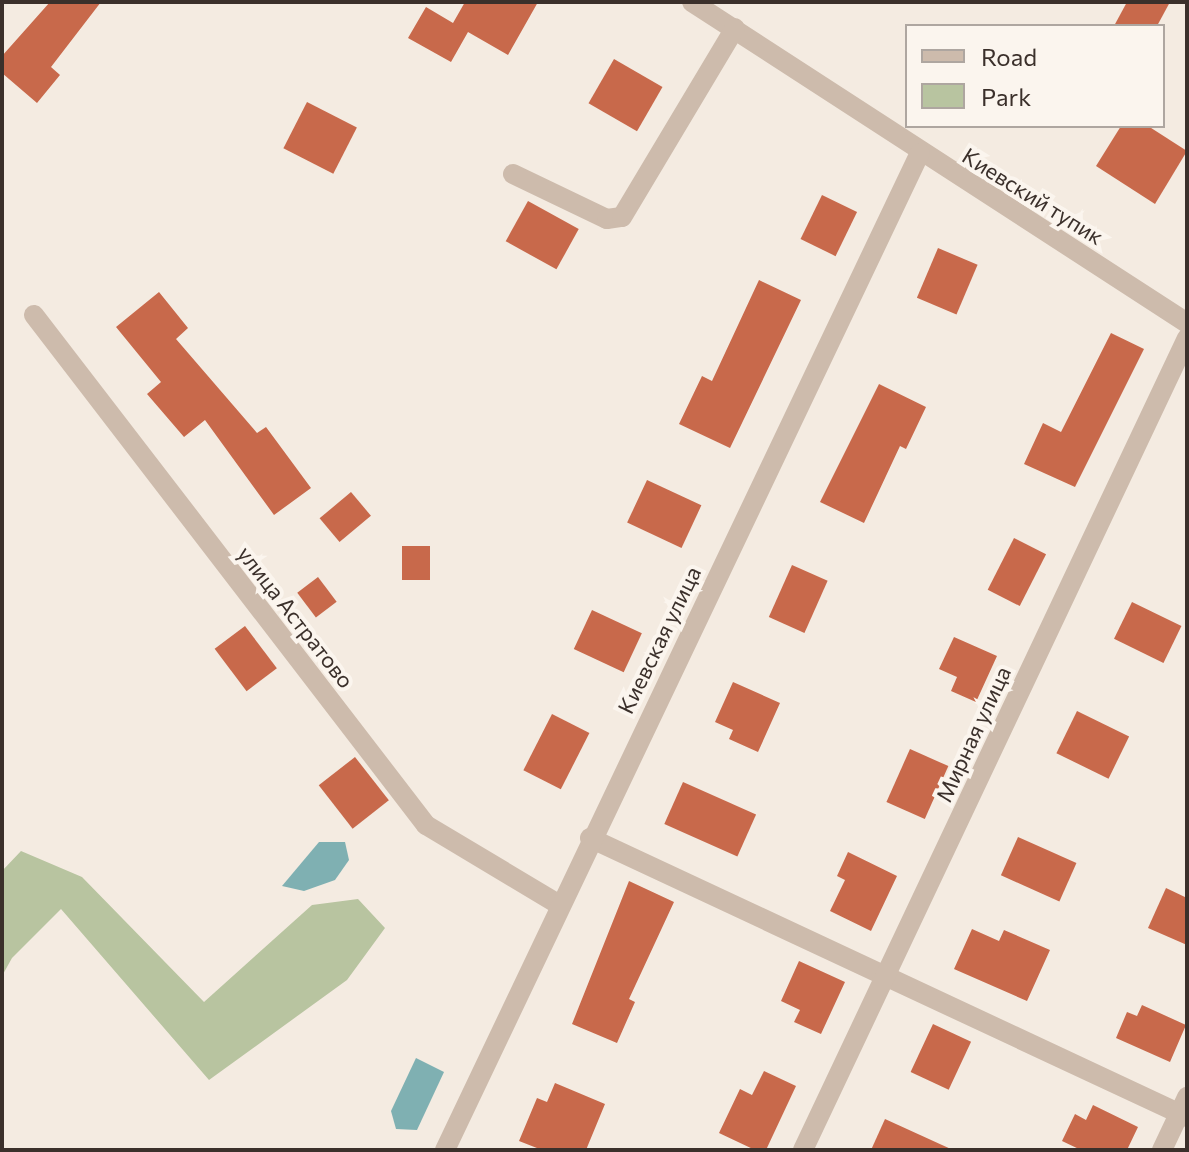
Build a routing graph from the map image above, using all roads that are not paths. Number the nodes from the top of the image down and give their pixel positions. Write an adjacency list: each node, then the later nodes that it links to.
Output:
1 (692, 2): 2 (street, Киевский тупик)
2 (735, 28): 3 (street, Киевский тупик); 4 (street)
3 (920, 153): 6 (street, Киевский тупик); 8 (street, Киевская улица)
4 (513, 174)
5 (34, 315): 9 (street, улица Астратово)
6 (1187, 323)
7 (1187, 338): 10 (street, Мирная улица)
8 (590, 838): 9 (street, Киевская улица); 10 (street)
9 (558, 904): 12 (street, Киевская улица)
10 (885, 974): 11 (street); 13 (street, Мирная улица)
11 (1184, 1109): 14 (street)
12 (445, 1150)
13 (803, 1150)
14 (1162, 1150)

